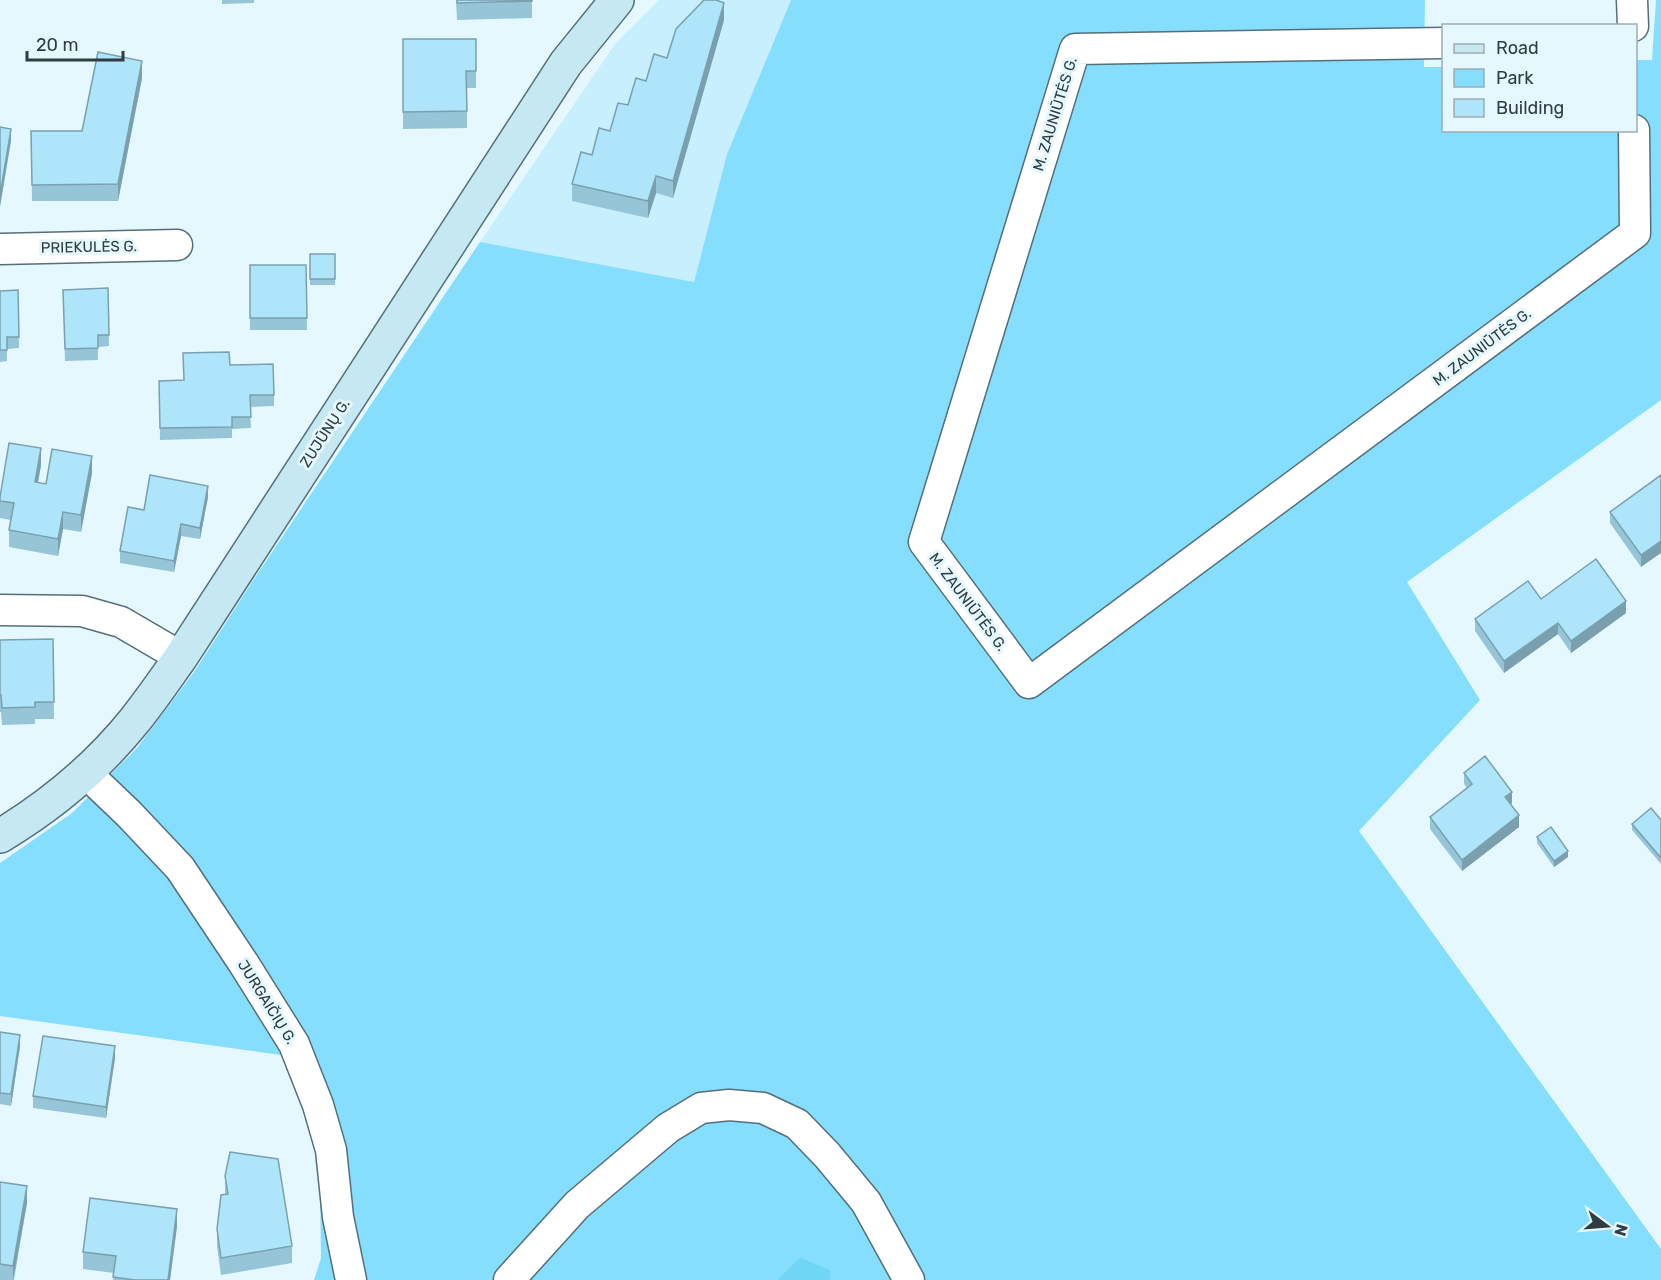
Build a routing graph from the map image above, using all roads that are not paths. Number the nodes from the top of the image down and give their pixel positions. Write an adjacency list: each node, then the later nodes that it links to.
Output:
1 (617, 0): 9 (main road, ZUJŪNŲ G.)
2 (1632, 0): 3 (street)
3 (1633, 24)
4 (1442, 43): 5 (street, M. ZAUNIŪTĖS G.)
5 (1634, 132)
6 (177, 245): 7 (street, PRIEKULĖS G.)
7 (0, 249)
8 (0, 610): 9 (street)
9 (181, 657): 10 (main road, ZUJŪNŲ G.)
10 (85, 772): 11 (main road, ZUJŪNŲ G.); 12 (street, JURGAIČIŲ G.)
11 (0, 836)
12 (351, 1280)
13 (509, 1280): 14 (street)
14 (909, 1280)

